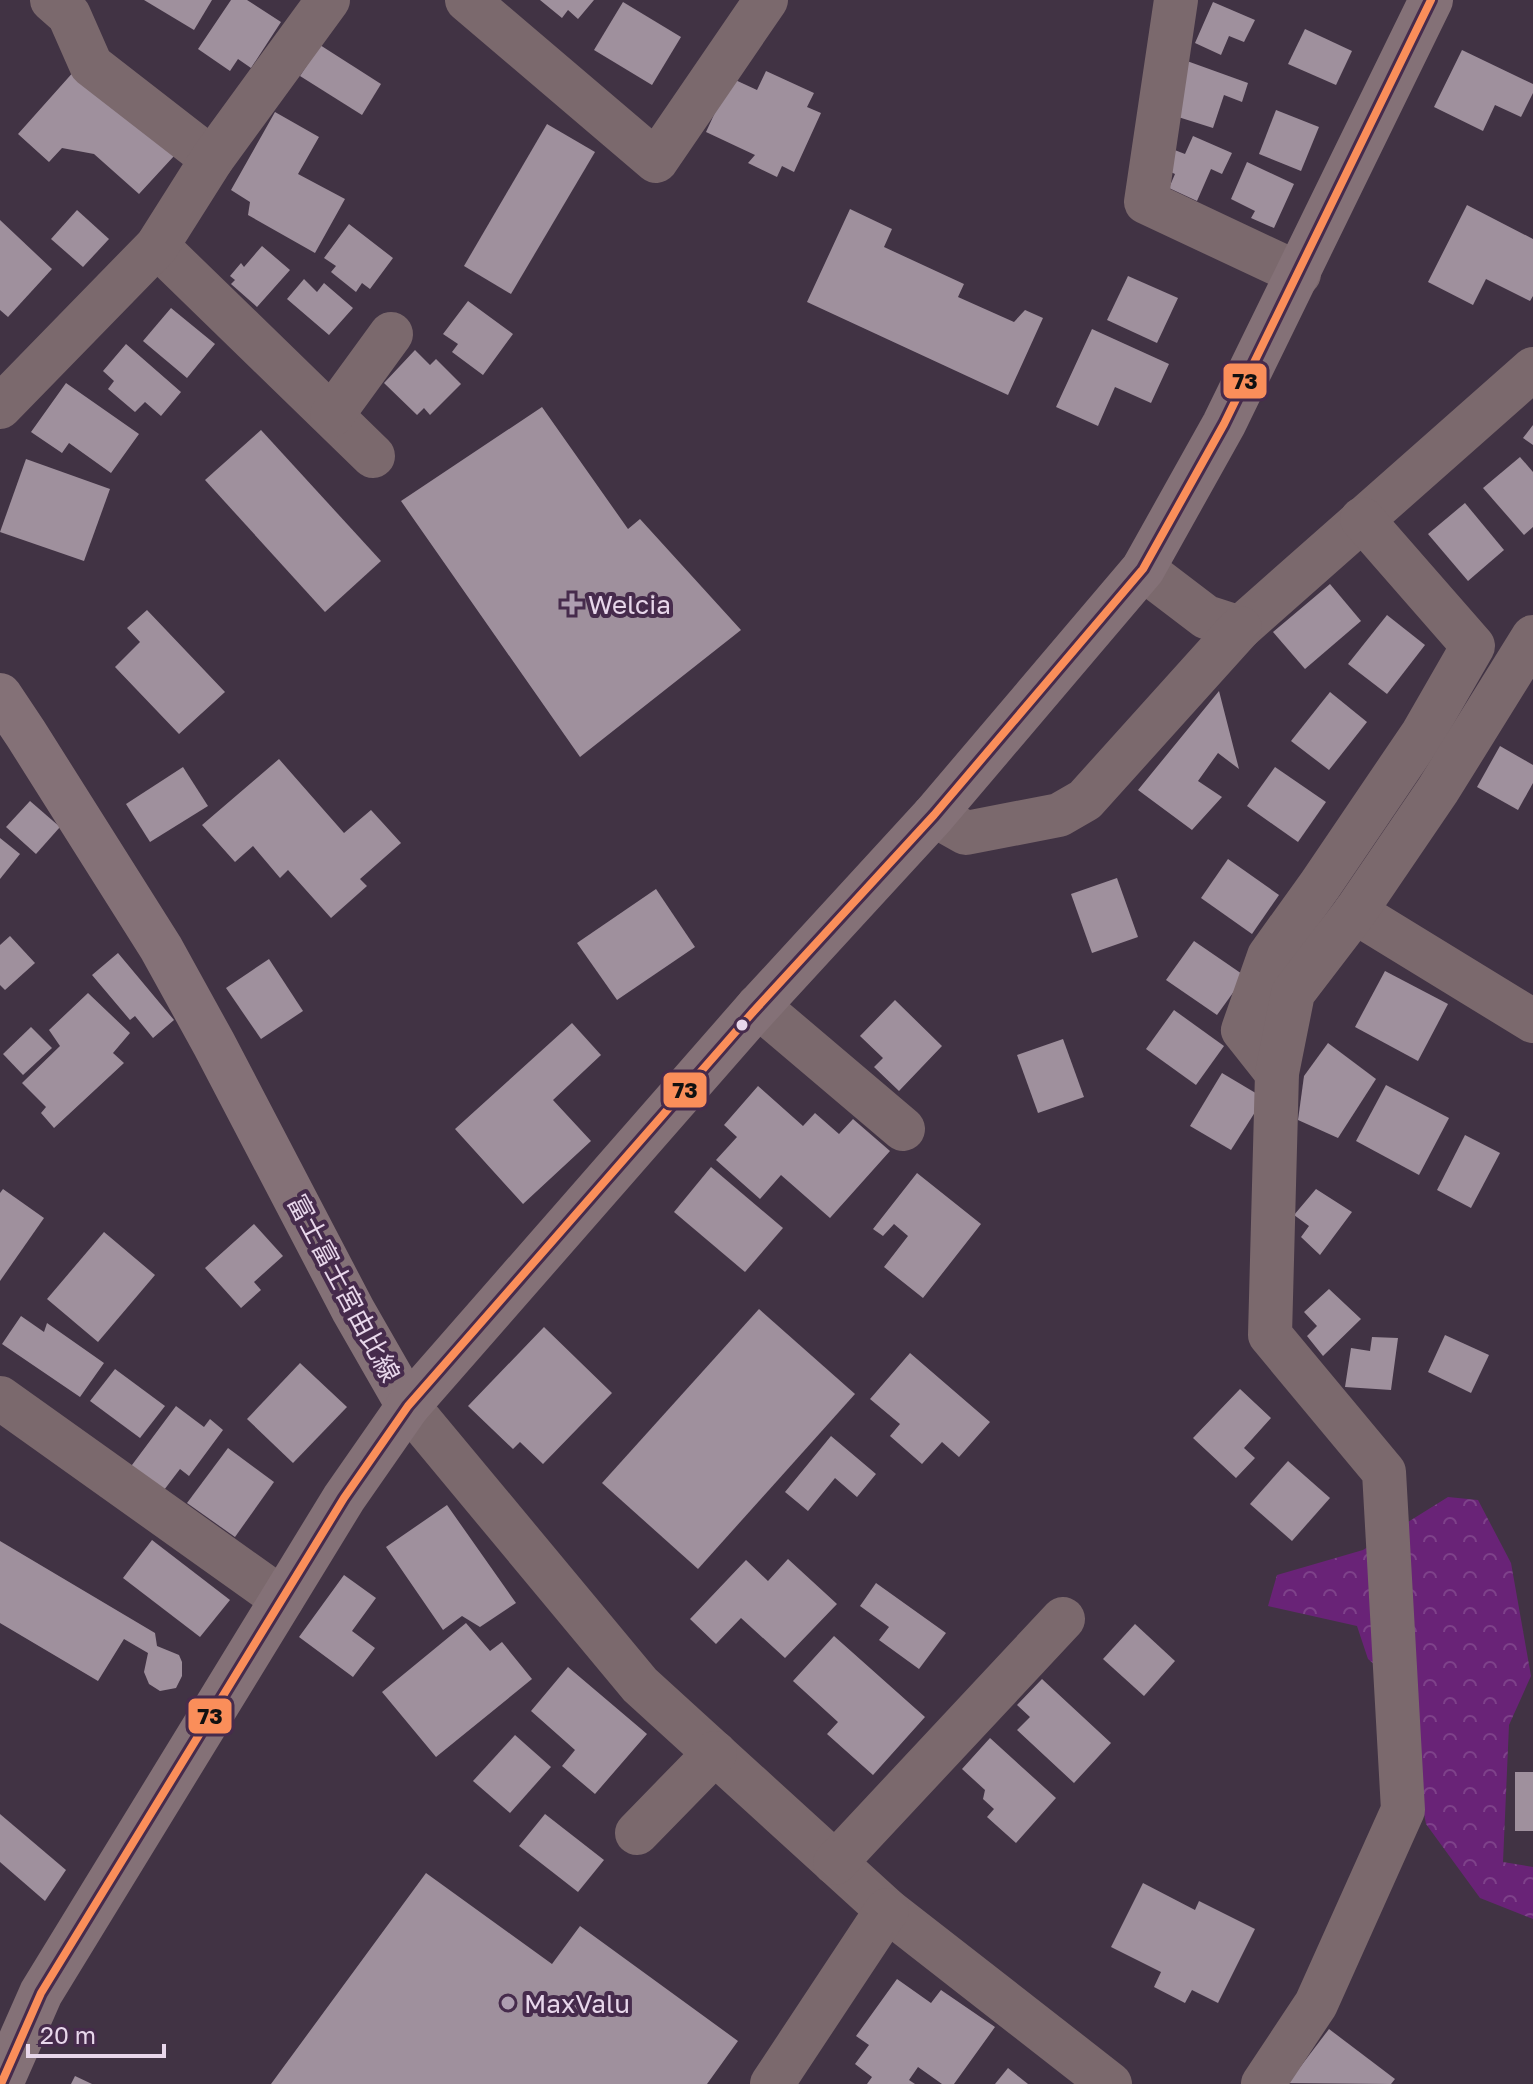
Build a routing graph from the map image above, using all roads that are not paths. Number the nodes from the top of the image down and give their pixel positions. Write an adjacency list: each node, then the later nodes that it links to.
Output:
1 (52, 0): 7 (street)
2 (328, 0): 7 (street)
3 (467, 0): 4 (street)
4 (766, 0)
5 (1176, 0): 9 (street)
6 (1431, 0): 9 (main road, 富士富士宮由比線)
7 (212, 159): 8 (street)
8 (157, 246): 12 (street); 13 (street)
9 (1299, 274): 16 (main road, 富士富士宮由比線)
10 (391, 334): 13 (street)
11 (1533, 369): 15 (street)
12 (0, 407)
13 (332, 415): 14 (street)
14 (373, 456)
15 (1362, 519): 17 (street); 24 (street)
16 (1143, 569): 17 (street); 20 (main road, 富士富士宮由比線)
17 (1240, 628): 20 (street)
18 (1533, 637): 21 (street)
19 (0, 695): 27 (main road, 富士富士宮由比線)
20 (934, 815): 22 (main road, 富士富士宮由比線)
21 (1355, 912): 23 (street); 24 (street)
22 (758, 1006): 25 (street); 27 (main road, 富士富士宮由比線)
23 (1533, 1021)
24 (1277, 1073): 37 (street)
25 (903, 1129)
26 (0, 1398): 28 (street)
27 (408, 1406): 28 (main road); 30 (street)
28 (282, 1599): 34 (main road)
29 (1063, 1619): 32 (street)
30 (715, 1753): 31 (street); 32 (street)
31 (637, 1833)
32 (835, 1863): 33 (street)
33 (887, 1910): 35 (street); 36 (street)
34 (1, 2084)
35 (772, 2084)
36 (1110, 2084)
37 (1263, 2084)

